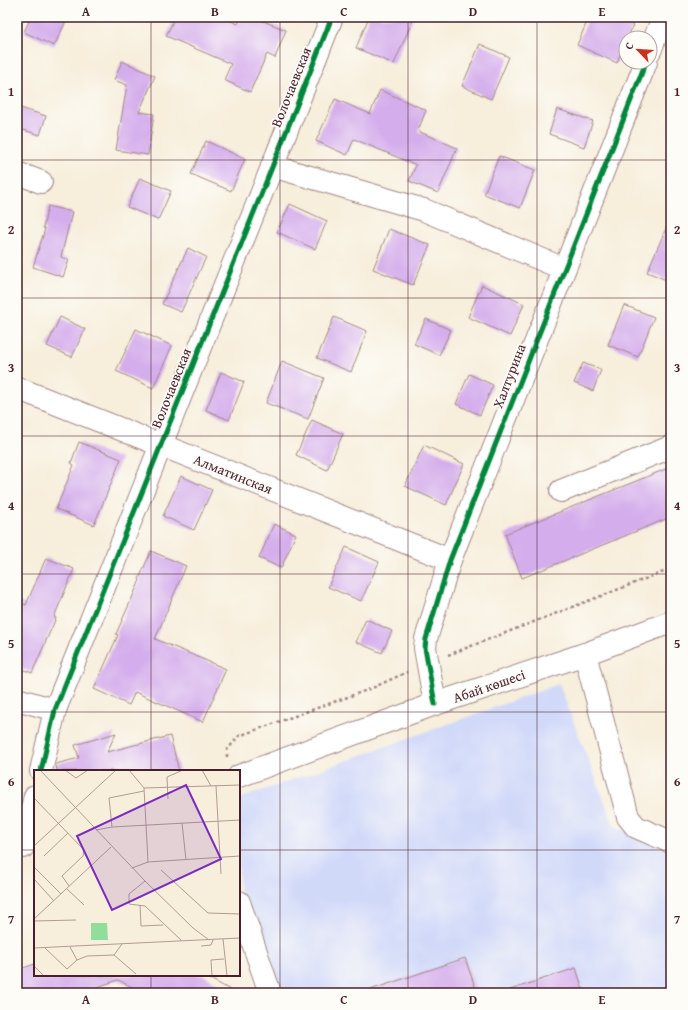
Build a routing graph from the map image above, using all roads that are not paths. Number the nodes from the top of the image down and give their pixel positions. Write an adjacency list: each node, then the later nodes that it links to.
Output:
1 (332, 17): 5 (street, Волочаевская)
2 (663, 17): 3 (street)
3 (658, 30)
4 (643, 70): 8 (street, Халтурина)
5 (272, 166): 8 (street); 10 (street, Волочаевская)
6 (17, 173): 7 (street)
7 (40, 182)
8 (564, 269): 13 (street, Халтурина)
9 (17, 388): 10 (street, Алматинская)
10 (161, 446): 13 (street, Алматинская); 18 (street, Волочаевская)
11 (671, 447): 12 (street)
12 (561, 491)
13 (450, 560): 17 (street, Халтурина)
14 (671, 622): 15 (street, Абай көшесі)
15 (584, 654): 17 (street, Абай көшесі); 22 (street)
16 (17, 700): 18 (street)
17 (435, 704): 20 (street, Абай көшесі)
18 (55, 710): 19 (street, Волочаевская)
19 (41, 770)
20 (240, 776)
21 (34, 801): 23 (street)
22 (671, 842)
23 (25, 847)
24 (240, 905): 25 (street)
25 (270, 993)

